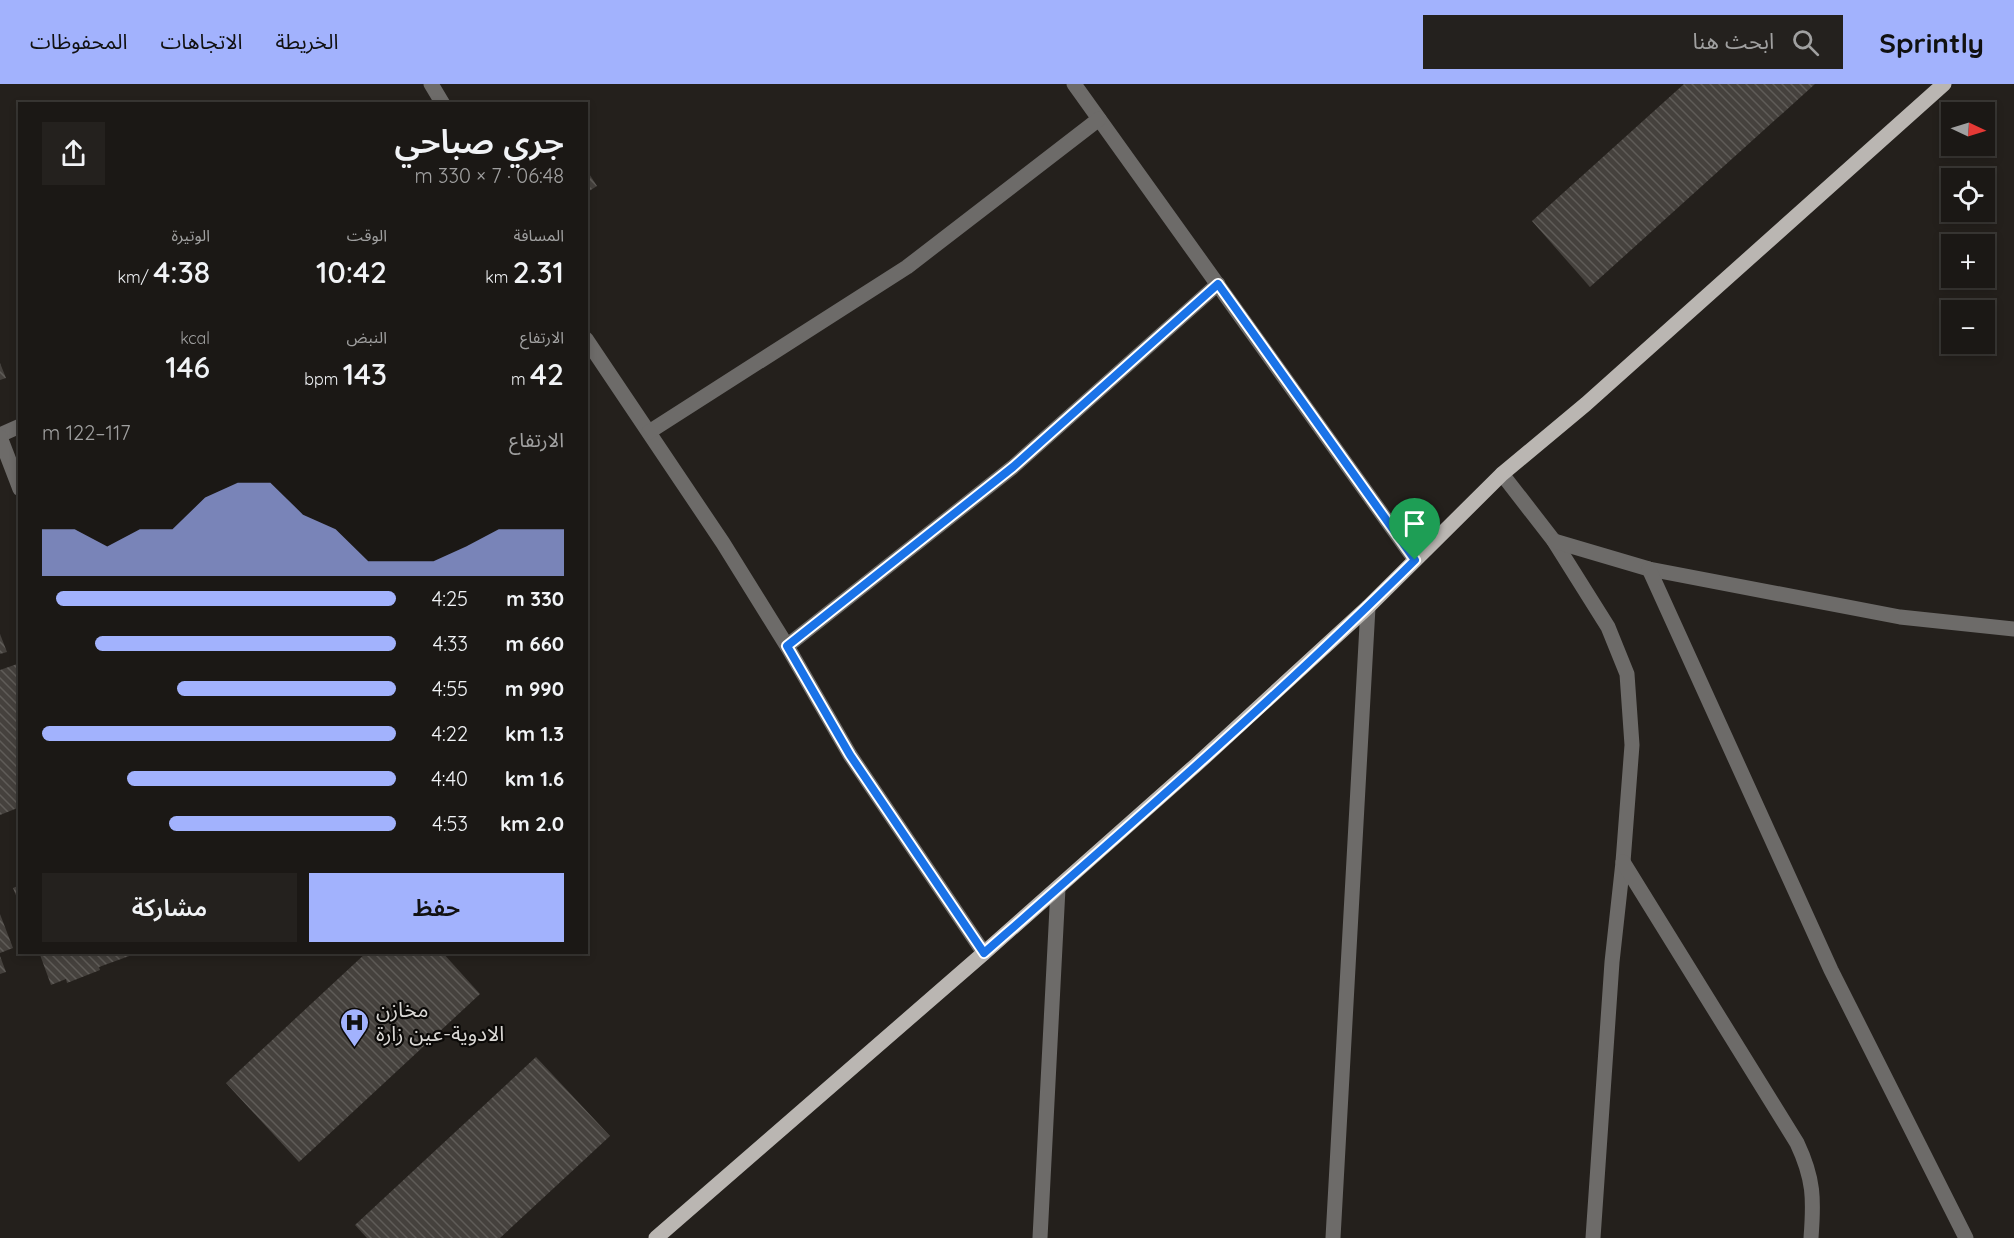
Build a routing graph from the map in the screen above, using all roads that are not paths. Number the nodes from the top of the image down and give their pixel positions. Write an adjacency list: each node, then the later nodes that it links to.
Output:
1 (431, 84): 4 (street)
2 (1074, 84): 5 (street)
3 (1944, 84): 11 (main road)
4 (441, 102)
5 (1099, 119): 6 (street); 9 (street)
6 (1218, 284): 14 (street); 18 (street)
7 (588, 342): 9 (street)
8 (18, 427): 10 (street)
9 (649, 432): 18 (street)
10 (0, 436): 12 (street)
11 (1502, 474): 13 (street); 14 (main road)
12 (18, 484)
13 (1554, 541): 15 (street); 19 (street)
14 (1415, 560): 16 (main road)
15 (1649, 569): 17 (street); 27 (street)
16 (1368, 607): 20 (main road); 24 (street)
17 (2014, 629)
18 (787, 646): 21 (street)
19 (1623, 862): 25 (street); 26 (street)
20 (1058, 888): 21 (main road); 23 (street)
21 (984, 953): 22 (main road)
22 (656, 1238)
23 (1040, 1238)
24 (1333, 1238)
25 (1593, 1238)
26 (1811, 1238)
27 (1966, 1238)

